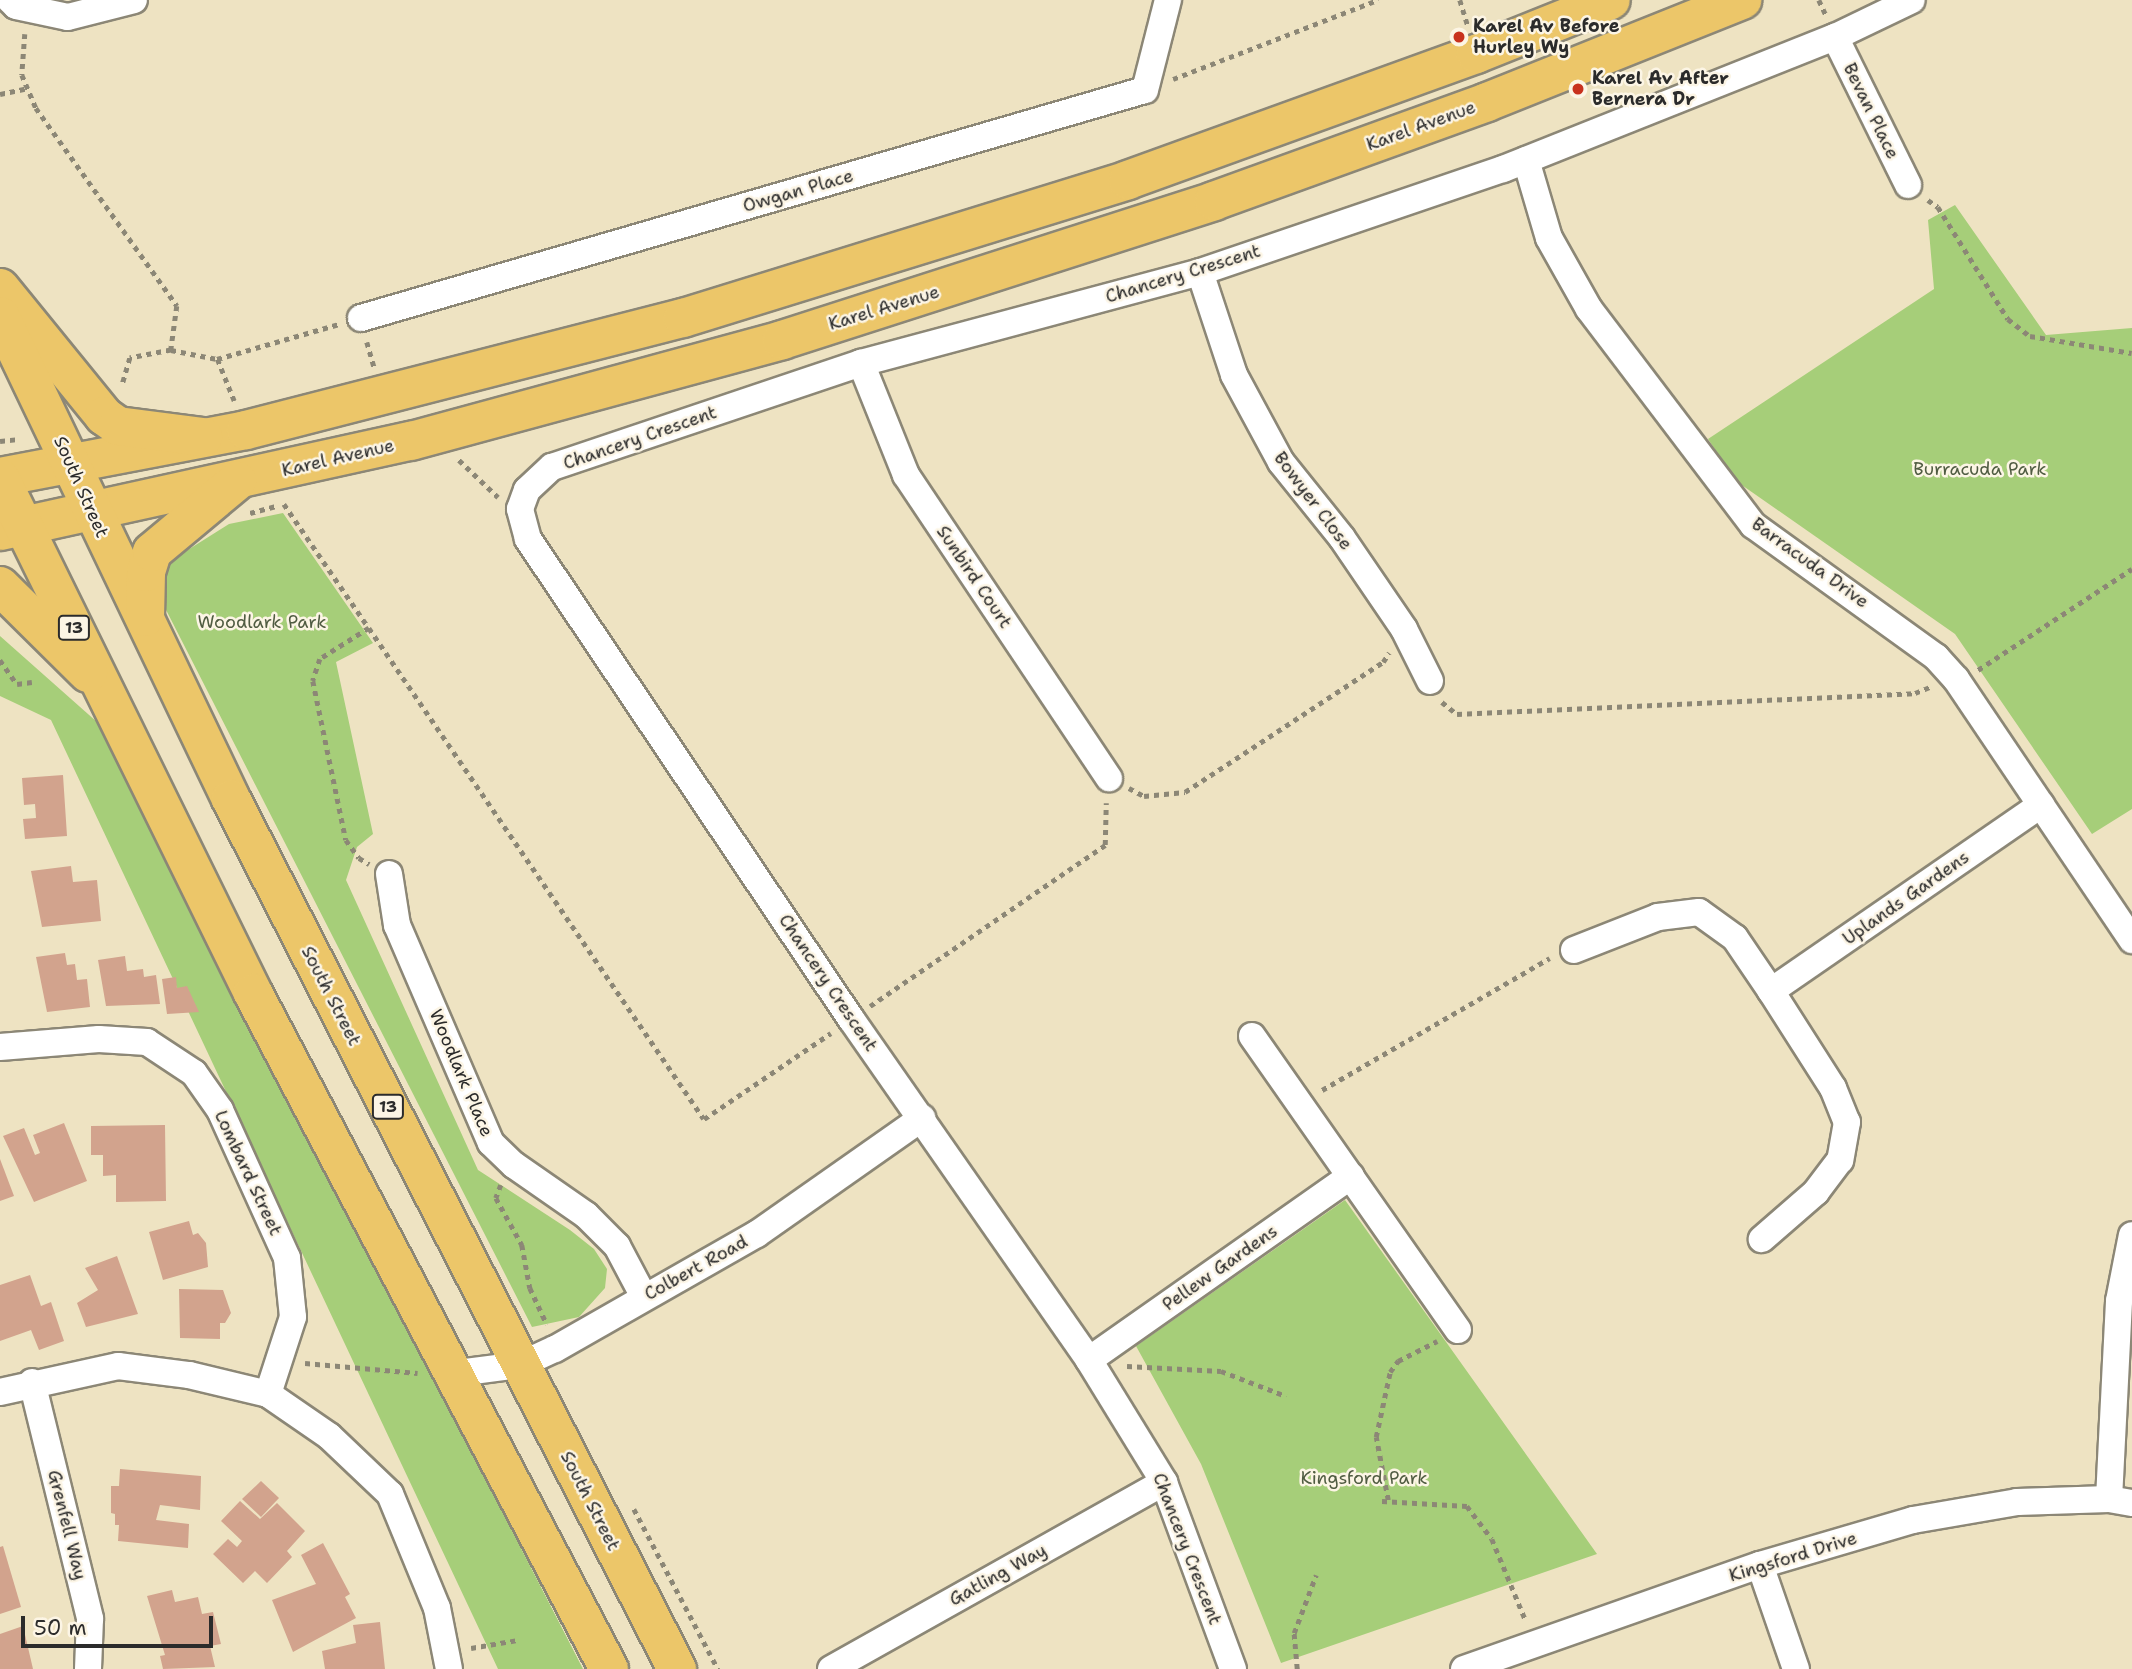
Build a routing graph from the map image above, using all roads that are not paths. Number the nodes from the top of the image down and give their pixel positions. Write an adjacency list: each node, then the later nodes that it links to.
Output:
1 (134, 0): 6 (street)
2 (1168, 0): 14 (street, Owgan Place)
3 (1611, 0): 16 (main road)
4 (1742, 0): 7 (main road, Karel Avenue)
5 (1912, 0): 8 (street, Chancery Crescent)
6 (19, 4)
7 (1676, 16): 19 (main road, Karel Avenue)
8 (1835, 37): 9 (street, Chancery Crescent); 10 (street, Bevan Place)
9 (1526, 160): 11 (street, Chancery Crescent); 27 (street, Barracuda Drive)
10 (1908, 185)
11 (1200, 272): 15 (street, Chancery Crescent); 24 (street, Bowyer Close)
12 (0, 288): 16 (main road)
13 (0, 316): 17 (main road, South Street / 13)
14 (361, 318)
15 (861, 363): 26 (street, Sunbird Court); 34 (street, Chancery Crescent)
16 (203, 438): 17 (main road)
17 (72, 463): 18 (main road); 20 (main road, South Street / 13)
18 (0, 478): 21 (main road, 13)
19 (258, 494): 20 (main road, Karel Avenue); 23 (main road)
20 (93, 513): 21 (main road, Karel Avenue); 23 (main road, South Street / 13)
21 (12, 528): 25 (main road, 13)
22 (0, 586): 25 (main road)
23 (145, 621): 41 (main road, South Street / 13)
24 (1430, 681)
25 (102, 686): 42 (main road, 13)
26 (1110, 778)
27 (2041, 805): 29 (street, Barracuda Drive); 31 (street, Uplands Gardens)
28 (388, 874): 38 (street, Woodlark Place)
29 (2132, 940)
30 (1574, 950): 31 (street)
31 (1771, 991): 37 (street)
32 (1252, 1035): 35 (street)
33 (0, 1047): 45 (street, Lombard Street)
34 (922, 1118): 38 (street, Colbert Road); 40 (street, Chancery Crescent)
35 (1351, 1176): 39 (street); 40 (street, Pellew Gardens)
36 (2132, 1235): 47 (street)
37 (1762, 1239)
38 (644, 1297): 41 (street, Colbert Road)
39 (1458, 1330)
40 (1089, 1360): 46 (street, Chancery Crescent)
41 (520, 1365): 42 (street, Colbert Road); 52 (main road, South Street / 13)
42 (450, 1374): 51 (main road, 13)
43 (32, 1382): 44 (street); 45 (street); 50 (street, Grenfell Way)
44 (0, 1392)
45 (268, 1394): 49 (street)
46 (1164, 1482): 53 (street, Gatling Way); 54 (street, Chancery Crescent)
47 (2120, 1501): 48 (street, Kingsford Drive)
48 (1760, 1565): 55 (street, Kingsford Drive); 56 (street)
49 (447, 1659)
50 (88, 1669)
51 (609, 1669)
52 (677, 1669)
53 (831, 1669)
54 (1233, 1669)
55 (1464, 1669)
56 (1796, 1669)

